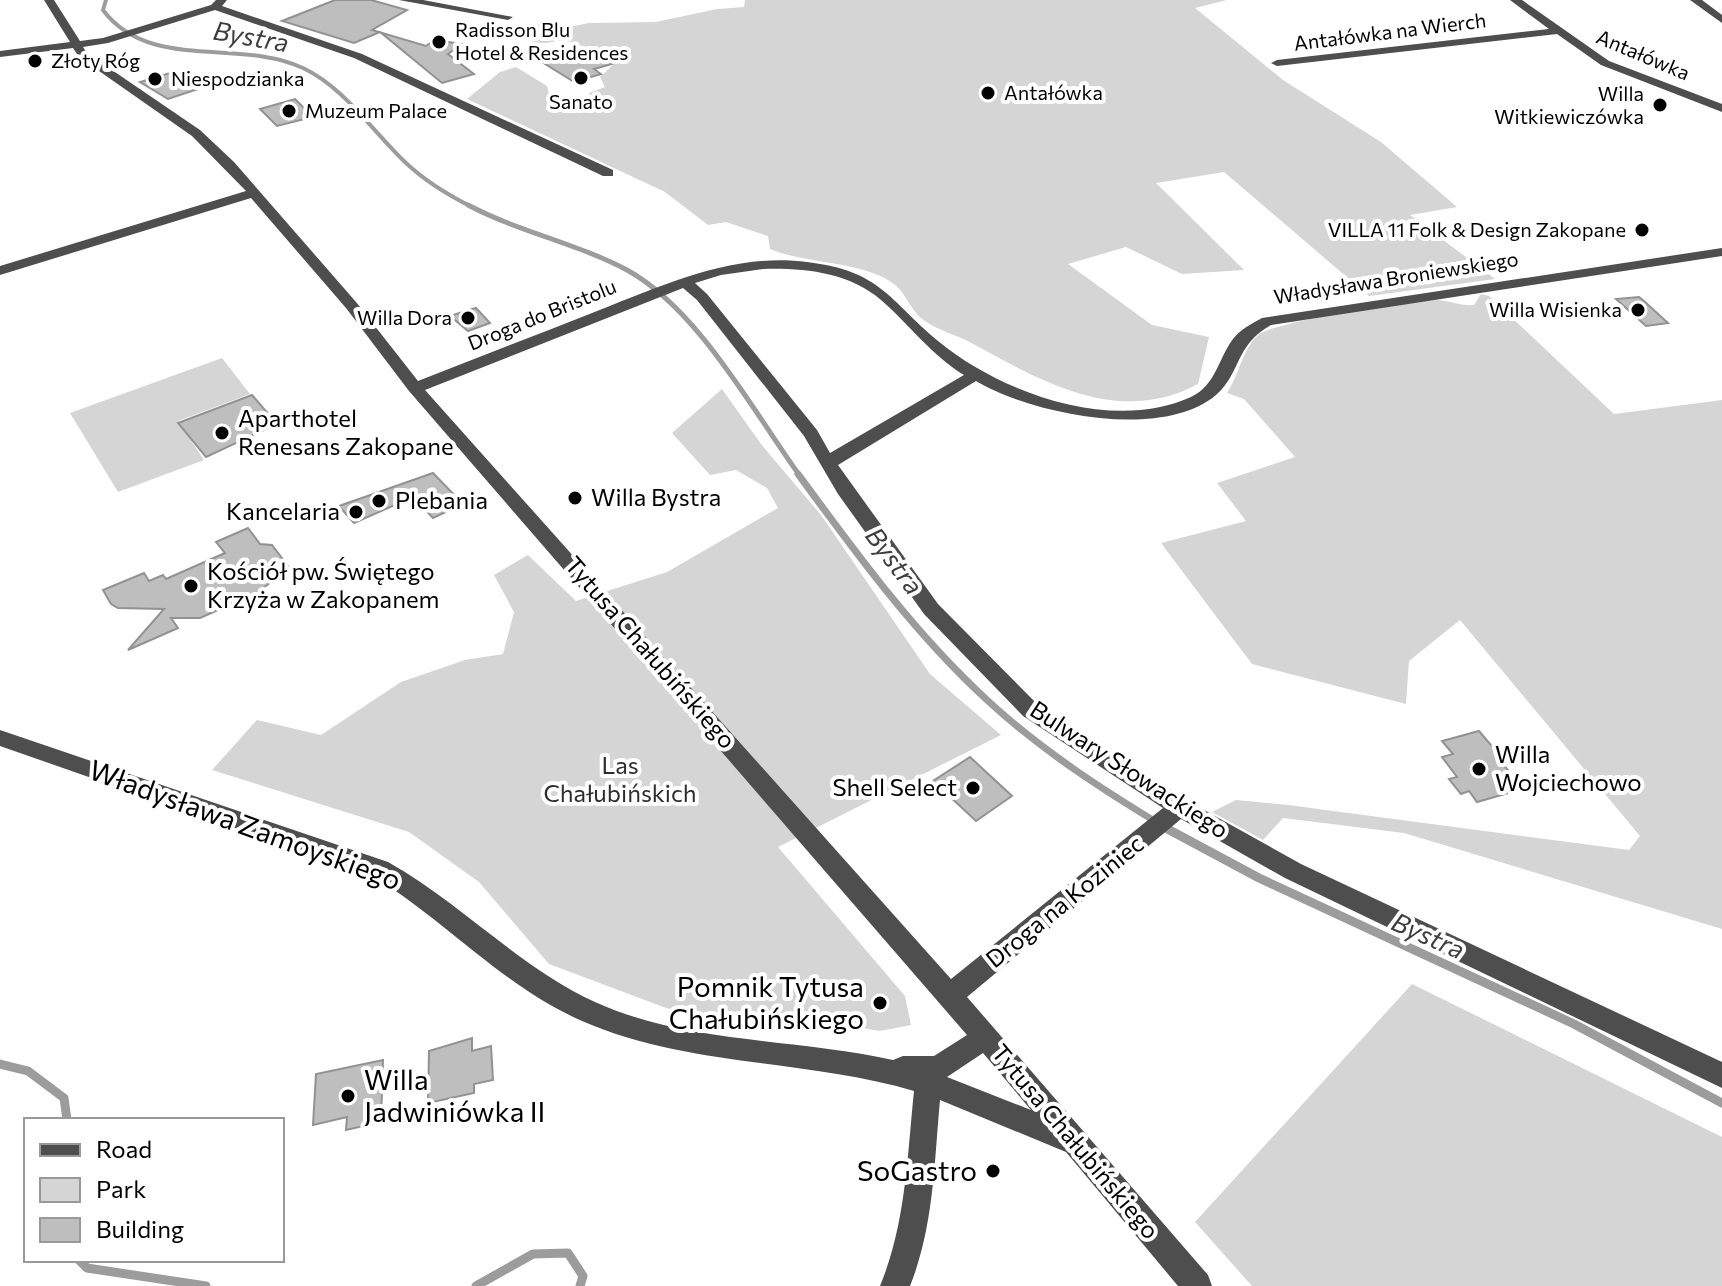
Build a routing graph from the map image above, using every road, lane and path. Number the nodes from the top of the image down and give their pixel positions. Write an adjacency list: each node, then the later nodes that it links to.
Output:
1 (49, 0): 9 (street, Tytusa Chałubińskiego)
2 (404, 0): 6 (street)
3 (1515, 0): 8 (street, Antałówka)
4 (1695, 0): 7 (street)
5 (219, 3): 9 (street); 13 (street)
6 (508, 17)
7 (1722, 20)
8 (1556, 31): 11 (street, Antałówka na Wierch); 12 (street, Antałówka)
9 (78, 47): 10 (street); 14 (street, Tytusa Chałubińskiego)
10 (0, 54)
11 (1277, 63)
12 (1722, 108)
13 (608, 173)
14 (253, 193): 16 (street); 19 (street, Tytusa Chałubińskiego)
15 (1722, 252): 18 (street, Władysława Broniewskiego)
16 (0, 271)
17 (678, 284): 18 (street, Władysława Broniewskiego); 19 (street, Droga do Bristolu); 20 (street, Bulwary Słowackiego)
18 (977, 374): 20 (street)
19 (415, 388): 23 (street, Tytusa Chałubińskiego)
20 (828, 464): 22 (street, Bulwary Słowackiego)
21 (0, 738): 25 (street, Władysława Zamoyskiego)
22 (1176, 811): 23 (street, Droga na Koziniec); 26 (street, Bulwary Słowackiego)
23 (950, 996): 24 (street, Tytusa Chałubińskiego)
24 (986, 1037): 25 (street, Władysława Zamoyskiego); 28 (street, Tytusa Chałubińskiego)
25 (879, 1070): 27 (street, Władysława Zamoyskiego)
26 (1722, 1075)
27 (928, 1085): 28 (street, Władysława Zamoyskiego); 29 (street)
28 (1073, 1142): 30 (street, Tytusa Chałubińskiego)
29 (895, 1286)
30 (1197, 1286)

